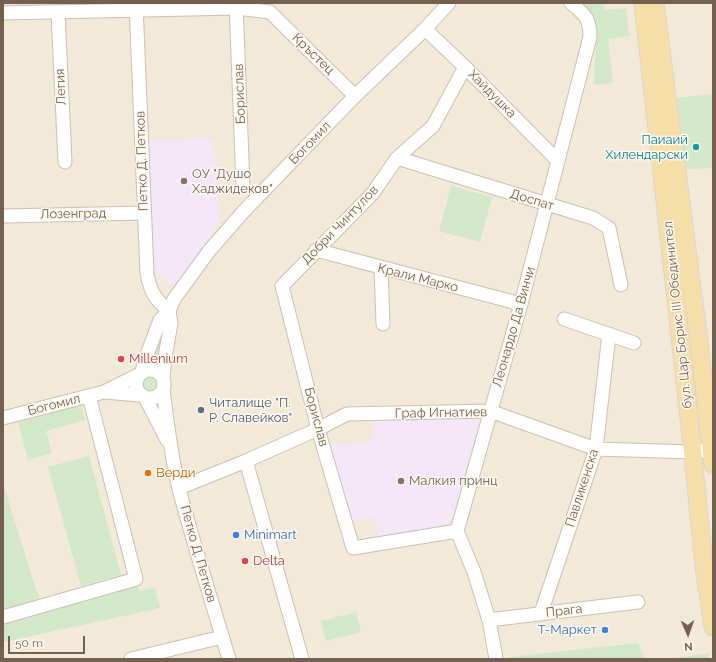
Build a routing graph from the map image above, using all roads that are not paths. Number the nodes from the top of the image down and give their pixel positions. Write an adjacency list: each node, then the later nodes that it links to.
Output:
1 (449, 3): 10 (street, Богомил)
2 (571, 3): 14 (street, Леонардо Да Винчи)
3 (643, 3): 40 (main road, бул. Цар Борис III Обединител)
4 (655, 3): 41 (main road, бул. Цар Борис III Обединител)
5 (237, 5): 6 (street); 7 (street); 16 (street, Борислав)
6 (136, 7): 9 (street); 18 (street, Петко Д. Петков)
7 (274, 8): 12 (street, Кръстец)
8 (3, 13): 9 (street)
9 (58, 13): 15 (street, Легия)
10 (424, 29): 11 (street, Хайдушка); 12 (street, Богомил)
11 (465, 67): 13 (street, Добри Чинтулов); 14 (street, Хайдушка)
12 (355, 96): 25 (street, Богомил)
13 (397, 158): 17 (street, Доспат); 20 (street, Добри Чинтулов)
14 (558, 161): 17 (street, Леонардо Да Винчи)
15 (65, 162)
16 (243, 186)
17 (547, 204): 22 (street, Доспат); 24 (street, Леонардо Да Винчи)
18 (144, 213): 19 (street, Лозенград); 25 (street, Петко Д. Петков)
19 (3, 216)
20 (316, 250): 21 (street, Крали Марко); 23 (street, Добри Чинтулов)
21 (381, 268): 24 (street, Крали Марко); 27 (street)
22 (621, 285)
23 (282, 286): 37 (street, Борислав)
24 (521, 304): 35 (street, Леонардо Да Винчи)
25 (169, 311): 30 (street, Богомил); 31 (street, Богомил)
26 (564, 319): 28 (street)
27 (383, 324)
28 (609, 334): 29 (street); 39 (street, Павликенска)
29 (634, 343)
30 (140, 373): 31 (street); 32 (street, Богомил); 34 (street)
31 (163, 384): 34 (street); 38 (street, Петко Д. Петков)
32 (104, 392): 33 (street, Богомил); 34 (street, Богомил)
33 (89, 396): 36 (street, Богомил); 47 (street)
34 (143, 396): 38 (street, Петко Д. Петков)
35 (490, 411): 37 (street, Граф Игнатиев); 39 (street, Граф Игнатиев); 44 (street, Леонардо Да Винчи)
36 (3, 418)
37 (318, 429): 42 (street, Граф Игнатиев); 44 (street, Борислав)
38 (171, 449): 43 (street, Петко Д. Петков)
39 (596, 449): 40 (street, Граф Игнатиев); 46 (street, Павликенска)
40 (693, 452): 41 (street, Граф Игнатиев); 49 (main road, бул. Цар Борис III Обединител)
41 (713, 455)
42 (246, 461): 43 (street, Граф Игнатиев); 53 (street)
43 (179, 488): 50 (street, Петко Д. Петков)
44 (457, 531): 48 (street)
45 (638, 602): 46 (street, Прага)
46 (542, 613): 48 (street, Прага)
47 (3, 617)
48 (489, 620): 54 (street)
49 (713, 627)
50 (222, 637): 51 (street); 52 (street, Петко Д. Петков)
51 (131, 659)
52 (229, 659)
53 (302, 659)
54 (496, 659)

